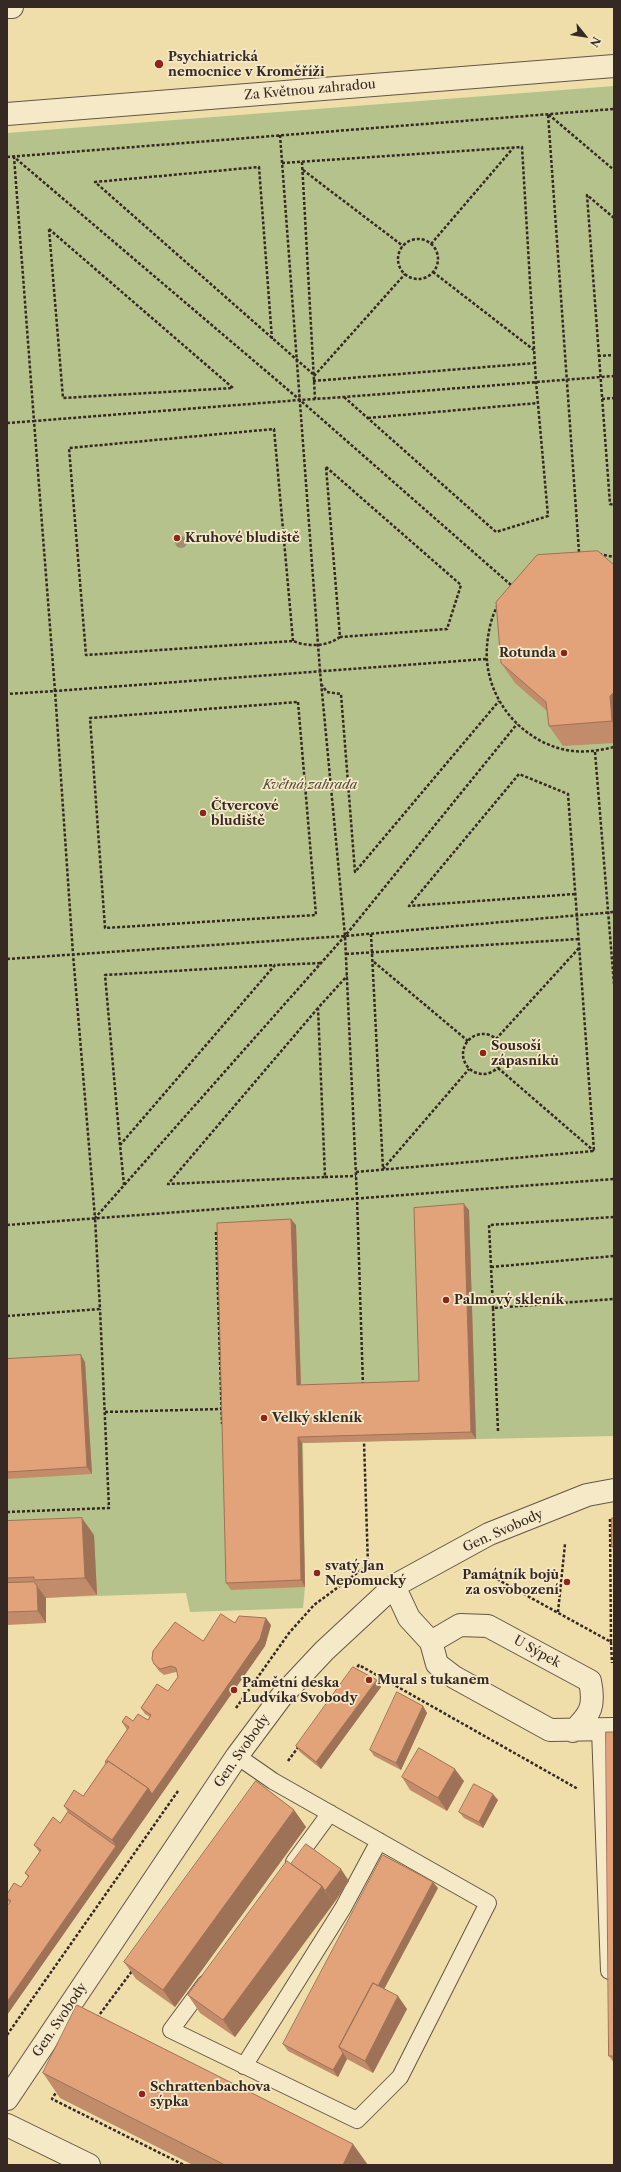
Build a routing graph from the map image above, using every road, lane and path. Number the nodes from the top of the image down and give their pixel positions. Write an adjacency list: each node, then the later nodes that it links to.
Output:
1 (7, 7): 2 (street)
2 (12, 7)
3 (614, 66): 5 (street, Za Květnou zahradou)
4 (614, 109): 6 (path)
5 (7, 114)
6 (548, 114): 7 (path); 14 (path); 29 (path)
7 (280, 135): 10 (path); 12 (path)
8 (514, 147): 11 (path); 16 (path); 21 (path)
9 (7, 157): 10 (path)
10 (14, 157): 37 (path); 40 (path)
11 (302, 162): 12 (path); 13 (path)
12 (282, 163): 24 (path)
13 (302, 170): 17 (path); 26 (path)
14 (614, 170)
15 (614, 218): 23 (path)
16 (431, 244): 17 (path); 18 (path)
17 (403, 246): 19 (path)
18 (432, 272): 19 (path); 21 (path)
19 (405, 274): 26 (path)
20 (272, 339): 20 (path); 24 (path)
21 (534, 350): 25 (path)
22 (614, 355): 23 (path)
23 (598, 356): 28 (path)
24 (297, 361): 26 (path); 37 (path)
25 (535, 363): 30 (path); 31 (path)
26 (313, 375): 30 (path)
27 (614, 376): 28 (path)
28 (600, 377): 29 (path); 36 (path)
29 (567, 380): 31 (path); 43 (path)
30 (313, 381): 35 (path)
31 (536, 382): 33 (path); 38 (path)
32 (233, 388): 32 (path)
33 (344, 397): 35 (path); 39 (path)
34 (614, 398): 36 (path)
35 (315, 399): 37 (path)
36 (602, 399): 42 (path)
37 (300, 400): 40 (path); 49 (path); 54 (path)
38 (538, 403): 39 (path); 39 (path)
39 (368, 418)
40 (34, 421): 41 (path); 58 (path)
41 (7, 423)
42 (614, 505)
43 (579, 552): 44 (path); 46 (path)
44 (586, 553)
45 (592, 553): 47 (path)
46 (573, 554)
47 (614, 557)
48 (516, 581): 49 (path)
49 (511, 585): 50 (path)
50 (507, 591)
51 (500, 602): 55 (path)
52 (340, 637): 52 (path); 54 (path)
53 (293, 641): 53 (path); 54 (path)
54 (318, 645): 56 (path)
55 (486, 659): 56 (path); 60 (path)
56 (320, 671): 57 (path); 58 (path)
57 (321, 684): 60 (path); 70 (path)
58 (55, 691): 59 (path); 74 (path)
59 (7, 694)
60 (499, 701): 62 (path)
61 (90, 720): 61 (path)
62 (517, 724): 64 (path); 70 (path)
63 (614, 747): 64 (path)
64 (595, 752): 66 (path)
65 (575, 894): 65 (path); 68 (path)
66 (608, 912): 67 (path); 68 (path); 81 (path)
67 (614, 912)
68 (577, 915): 69 (path); 71 (path)
69 (371, 934): 70 (path); 73 (path)
70 (345, 936): 74 (path); 75 (path); 78 (path)
71 (579, 939): 72 (path); 73 (path)
72 (579, 948): 83 (path); 88 (path)
73 (372, 952): 75 (path); 77 (path)
74 (73, 954): 76 (path); 96 (path)
75 (346, 954): 80 (path)
76 (7, 959)
77 (373, 961): 84 (path); 89 (path)
78 (322, 963): 79 (path); 93 (path)
79 (275, 964): 87 (path); 87 (path)
80 (347, 976): 82 (path); 90 (path)
81 (614, 984)
82 (318, 1008): 91 (path); 91 (path)
83 (496, 1039): 84 (path); 85 (path)
84 (468, 1041): 86 (path)
85 (498, 1068): 86 (path); 88 (path)
86 (469, 1069): 89 (path)
87 (120, 1145): 93 (path)
88 (594, 1150): 89 (path)
89 (383, 1169): 90 (path)
90 (356, 1174): 91 (path); 94 (path)
91 (325, 1177)
92 (614, 1179): 94 (path)
93 (124, 1186): 96 (path)
94 (357, 1198): 96 (path); 105 (path)
95 (614, 1217): 100 (path)
96 (95, 1218): 97 (path); 103 (path)
97 (7, 1225)
98 (216, 1232): 106 (path)
99 (614, 1256): 100 (path)
100 (491, 1267): 102 (path)
101 (614, 1298): 102 (path)
102 (493, 1308): 109 (path)
103 (100, 1309): 104 (path); 107 (path)
104 (7, 1316)
105 (363, 1390)
106 (222, 1409): 107 (path); 108 (path)
107 (105, 1412): 111 (path)
108 (222, 1425)
109 (498, 1430)
110 (614, 1490): 115 (street, Gen. Svobody)
111 (7, 1512)
112 (610, 1518): 116 (path)
113 (565, 1544): 116 (path)
114 (484, 1572): 116 (path)
115 (394, 1586): 117 (street); 122 (street, Gen. Svobody)
116 (558, 1612)
117 (431, 1642): 120 (street); 120 (street, U Sýpek)
118 (350, 1677): 124 (path)
119 (607, 1730): 120 (street); 129 (lane)
120 (573, 1731)
121 (300, 1745): 123 (path)
122 (237, 1756): 123 (lane); 134 (street, Gen. Svobody)
123 (273, 1782): 125 (lane)
124 (580, 1790)
125 (330, 1813): 126 (lane); 127 (lane)
126 (379, 1841): 132 (lane); 132 (lane)
127 (283, 1877)
128 (135, 1967): 131 (path)
129 (609, 1971)
130 (213, 1973): 132 (lane)
131 (93, 2024)
132 (244, 2066)
133 (59, 2086): 137 (path)
134 (7, 2099)
135 (7, 2125): 136 (street)
136 (89, 2165)
137 (184, 2165)

